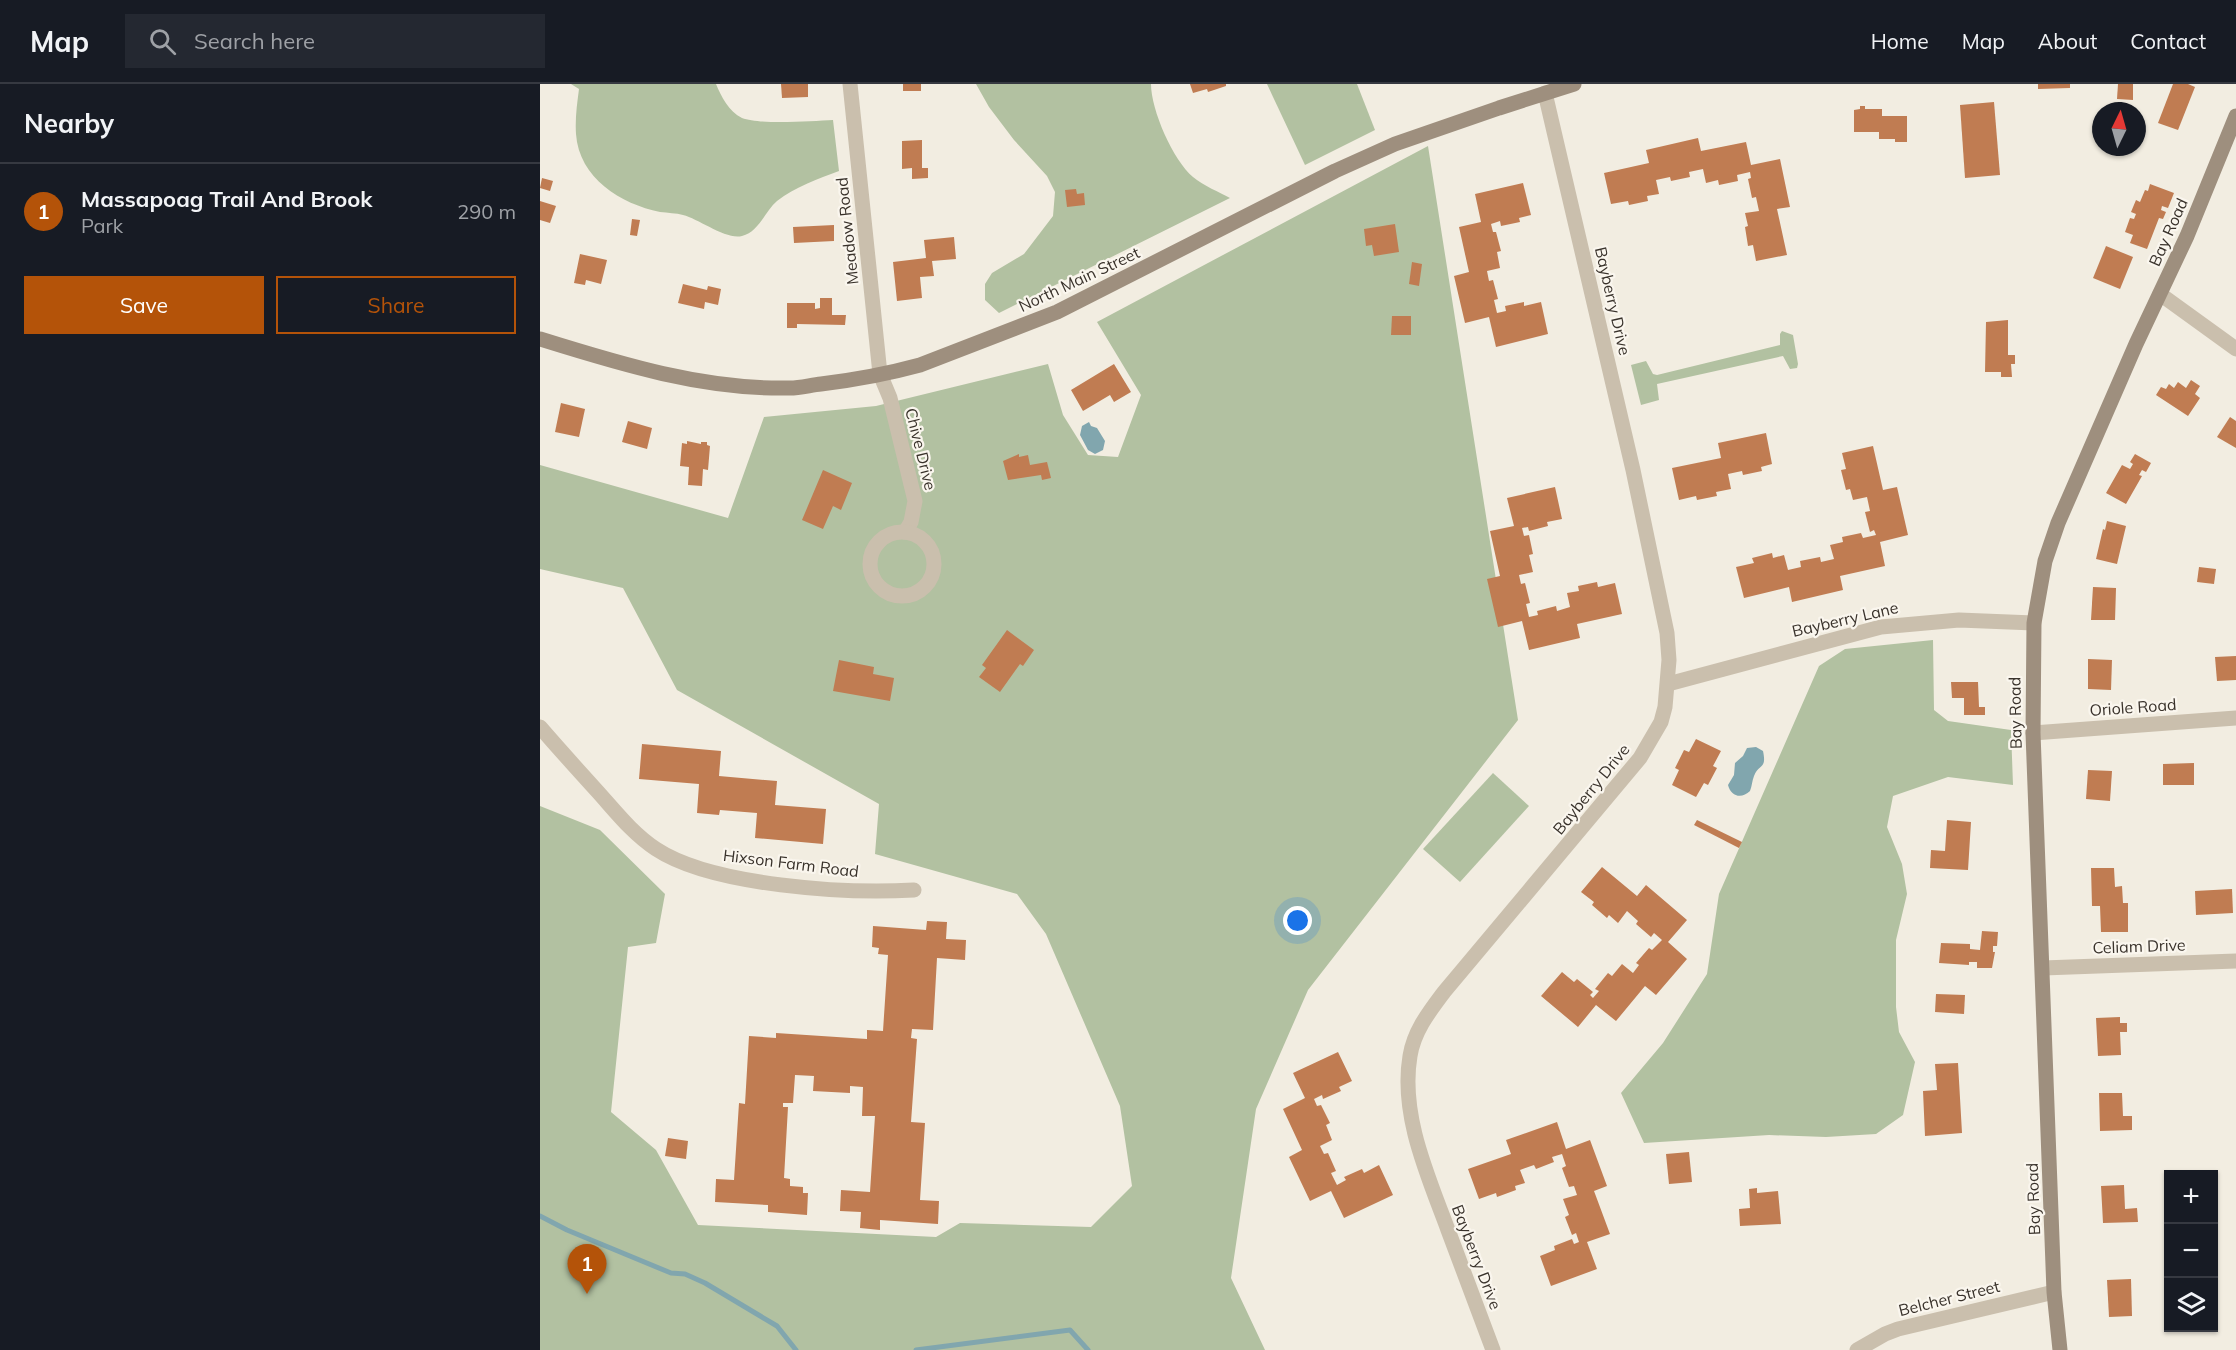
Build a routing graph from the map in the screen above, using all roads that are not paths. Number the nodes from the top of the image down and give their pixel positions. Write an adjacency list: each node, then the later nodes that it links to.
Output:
1 (850, 84): 8 (street, Meadow Road)
2 (1574, 84): 3 (main road, North Main Street)
3 (1545, 93): 8 (main road, North Main Street); 11 (street, Bayberry Drive)
4 (2236, 116): 5 (main road, Bay Road)
5 (2160, 294): 7 (street); 10 (main road, Bay Road)
6 (540, 339): 8 (main road, North Main Street)
7 (2236, 349)
8 (880, 374): 9 (street, Chive Drive)
9 (905, 532): 9 (street)
10 (2034, 623): 11 (street, Bayberry Lane); 14 (main road, Bay Road)
11 (1668, 684): 19 (street, Bayberry Drive)
12 (2236, 718): 14 (street, Oriole Road)
13 (540, 727): 15 (street, Hixson Farm Road)
14 (2033, 733): 17 (main road, Bay Road)
15 (914, 890)
16 (2236, 961): 17 (street, Celiam Drive)
17 (2043, 968): 18 (main road, Bay Road)
18 (2054, 1292): 20 (street, Belcher Street); 21 (main road, Bay Road)
19 (1493, 1350)
20 (1857, 1350)
21 (2060, 1350)

